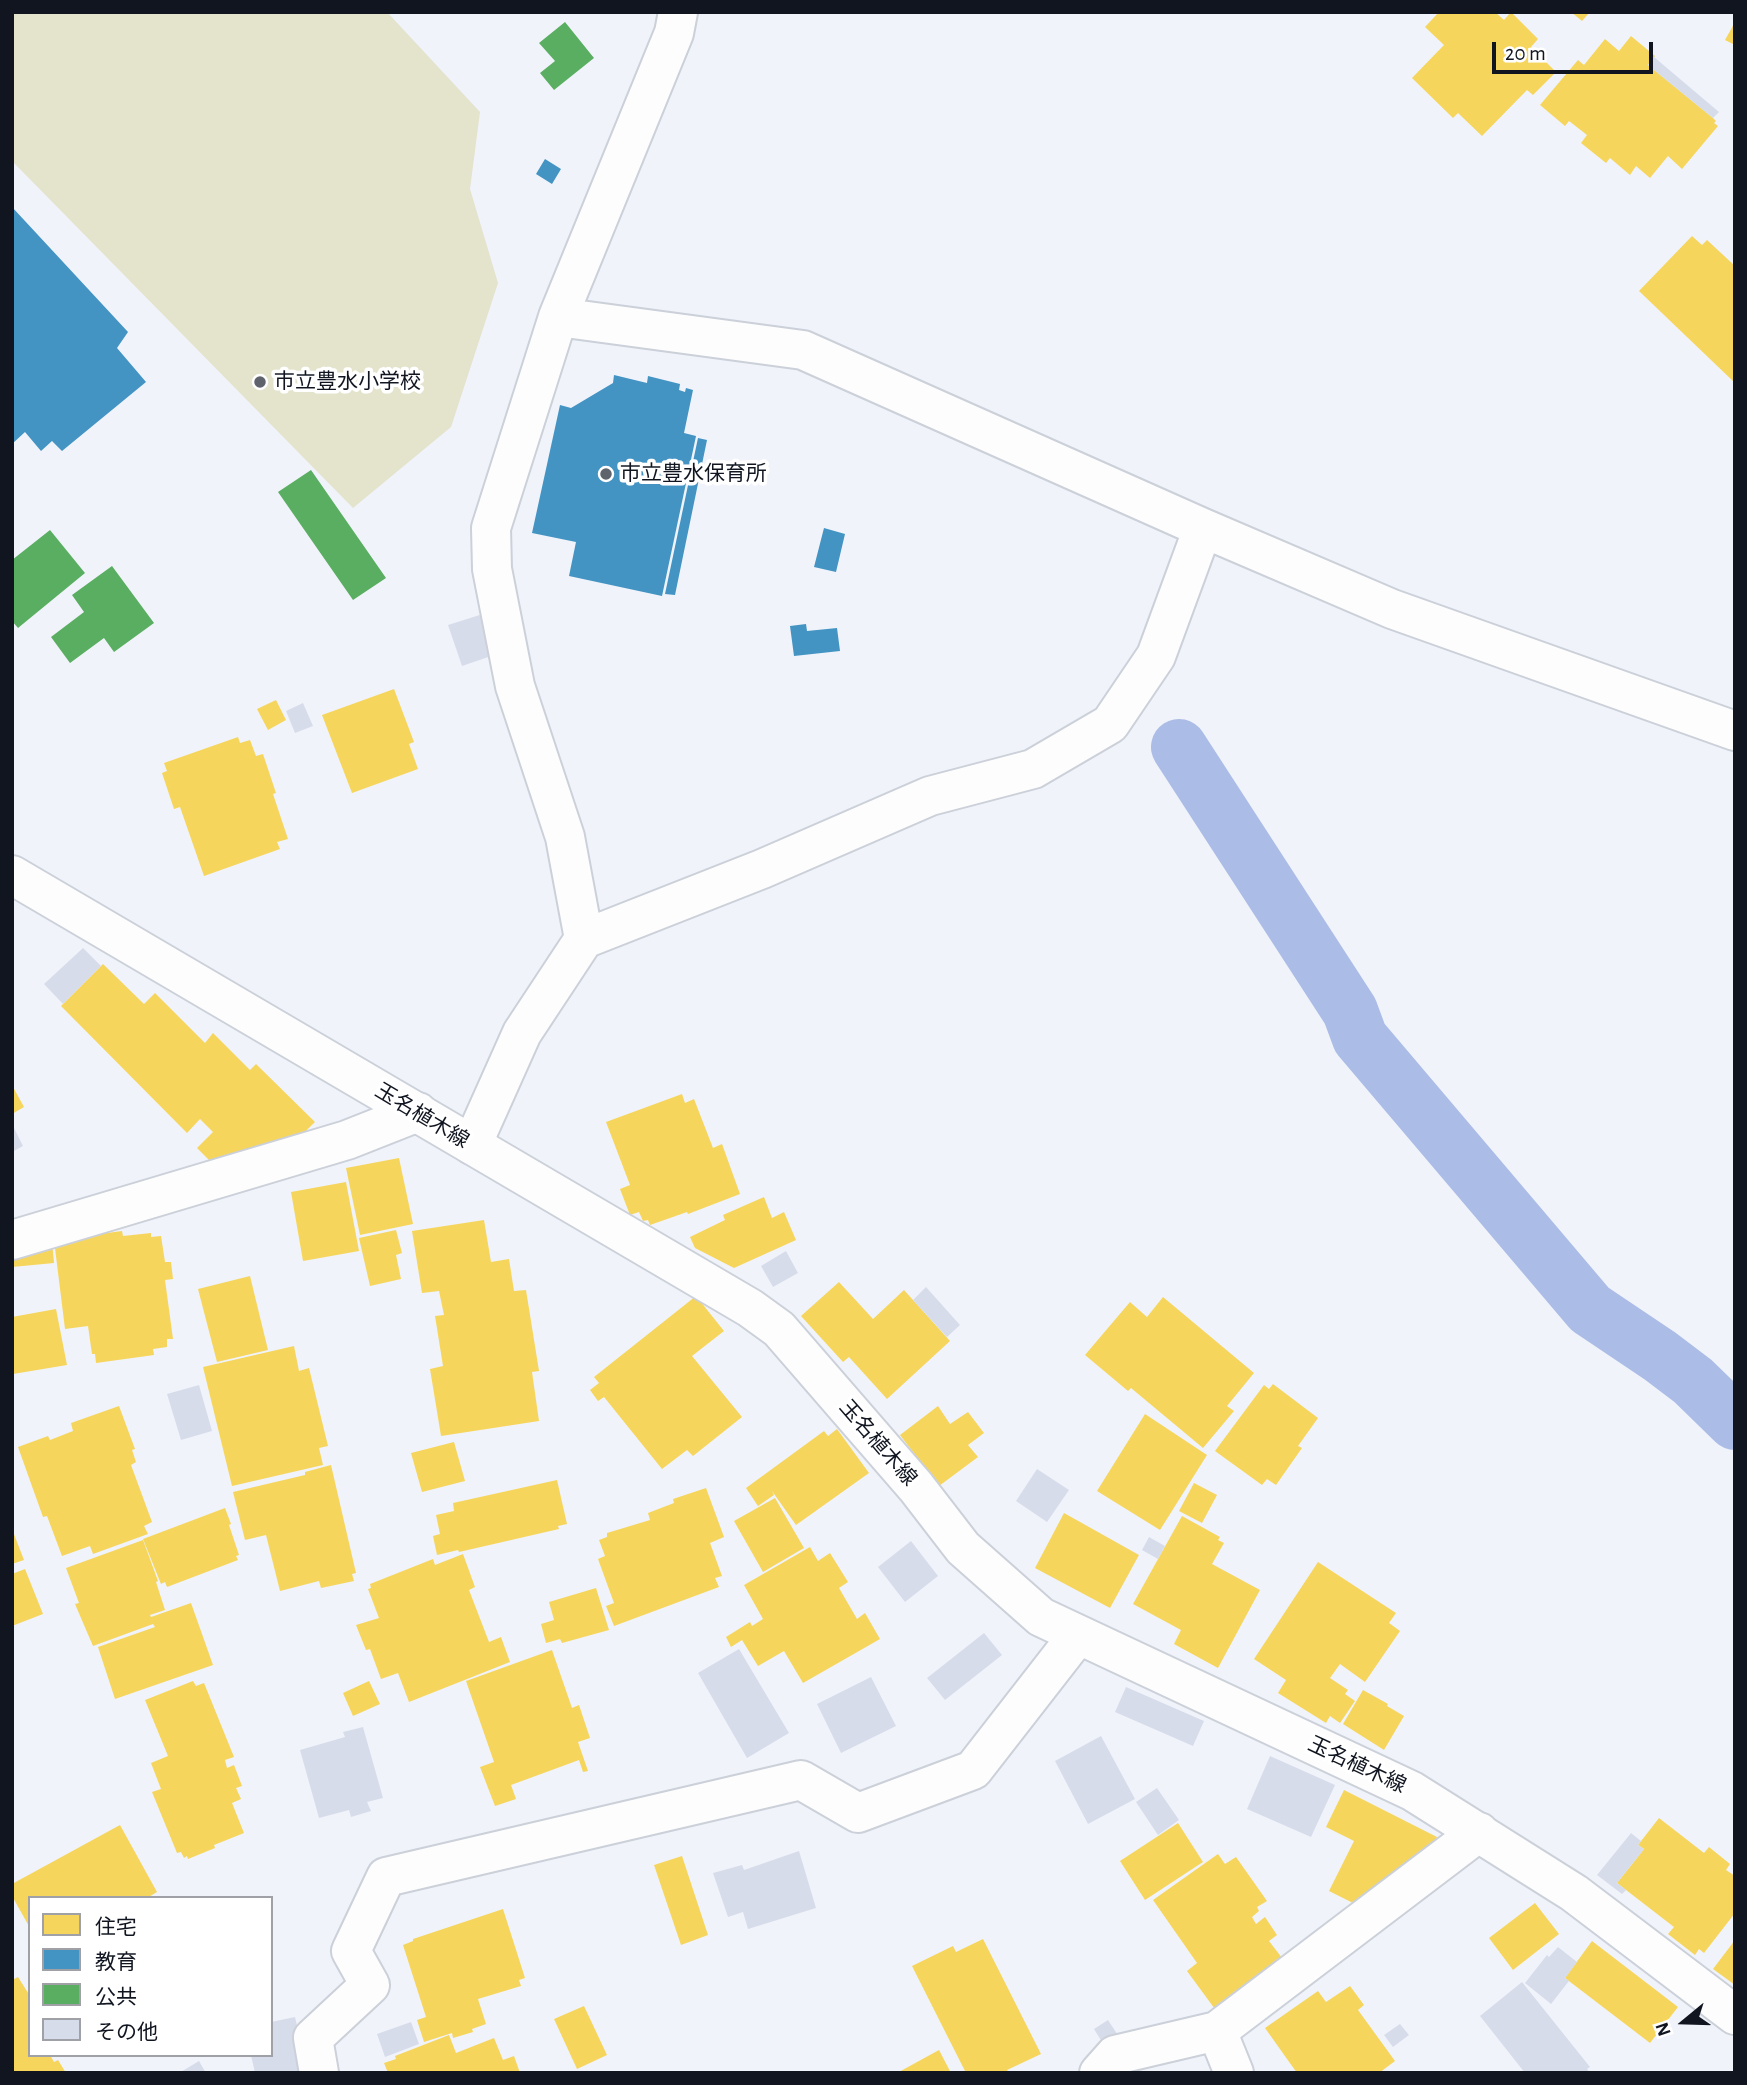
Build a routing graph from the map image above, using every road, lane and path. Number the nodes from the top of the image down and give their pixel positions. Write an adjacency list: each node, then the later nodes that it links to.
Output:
1 (678, 12): 2 (street)
2 (558, 317): 3 (street); 6 (street)
3 (1203, 528): 4 (street); 6 (street)
4 (1735, 731)
5 (12, 875): 7 (street, 玉名植木線)
6 (584, 939): 8 (street)
7 (418, 1112): 8 (street, 玉名植木線); 9 (street)
8 (472, 1145): 10 (street, 玉名植木線)
9 (12, 1240)
10 (1078, 1635): 11 (street, 玉名植木線); 14 (street)
11 (1479, 1832): 12 (street, 玉名植木線); 13 (street)
12 (1735, 2015)
13 (1217, 2031): 15 (street); 16 (street)
14 (319, 2073)
15 (1099, 2073)
16 (1234, 2073)

